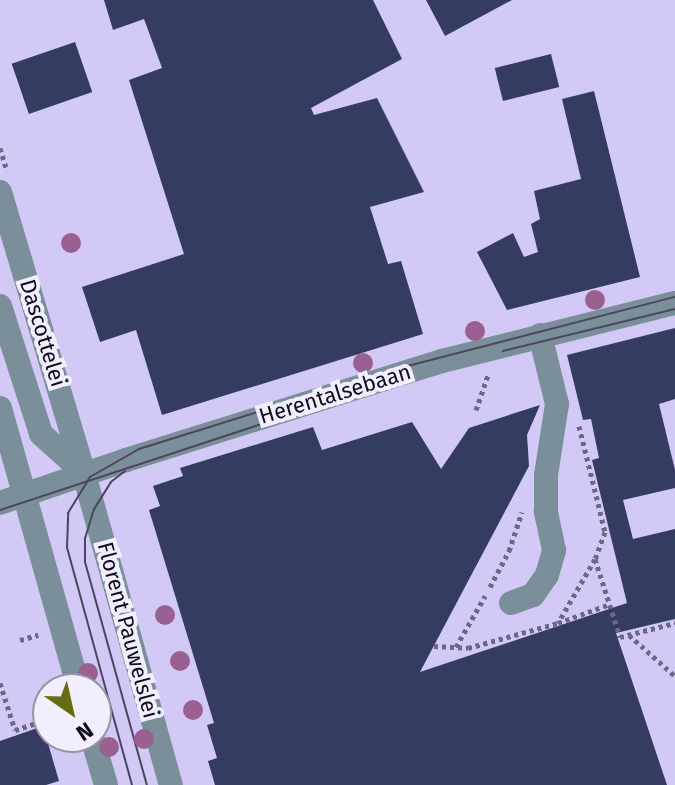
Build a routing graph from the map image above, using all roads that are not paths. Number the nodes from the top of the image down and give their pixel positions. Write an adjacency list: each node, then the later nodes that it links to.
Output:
1 (0, 192): 7 (street, Dascottelei)
2 (675, 303): 4 (street, Herentalsebaan)
3 (0, 306): 6 (street)
4 (540, 335): 7 (street, Herentalsebaan); 10 (street)
5 (0, 408): 8 (street)
6 (41, 434): 7 (street); 8 (street)
7 (84, 474): 8 (street, Herentalsebaan); 14 (street, Florent Pauwelslei)
8 (25, 494): 9 (street, Herentalsebaan); 11 (street)
9 (0, 503)
10 (511, 603)
11 (75, 673)
12 (97, 753): 13 (street)
13 (106, 785)
14 (171, 785)

